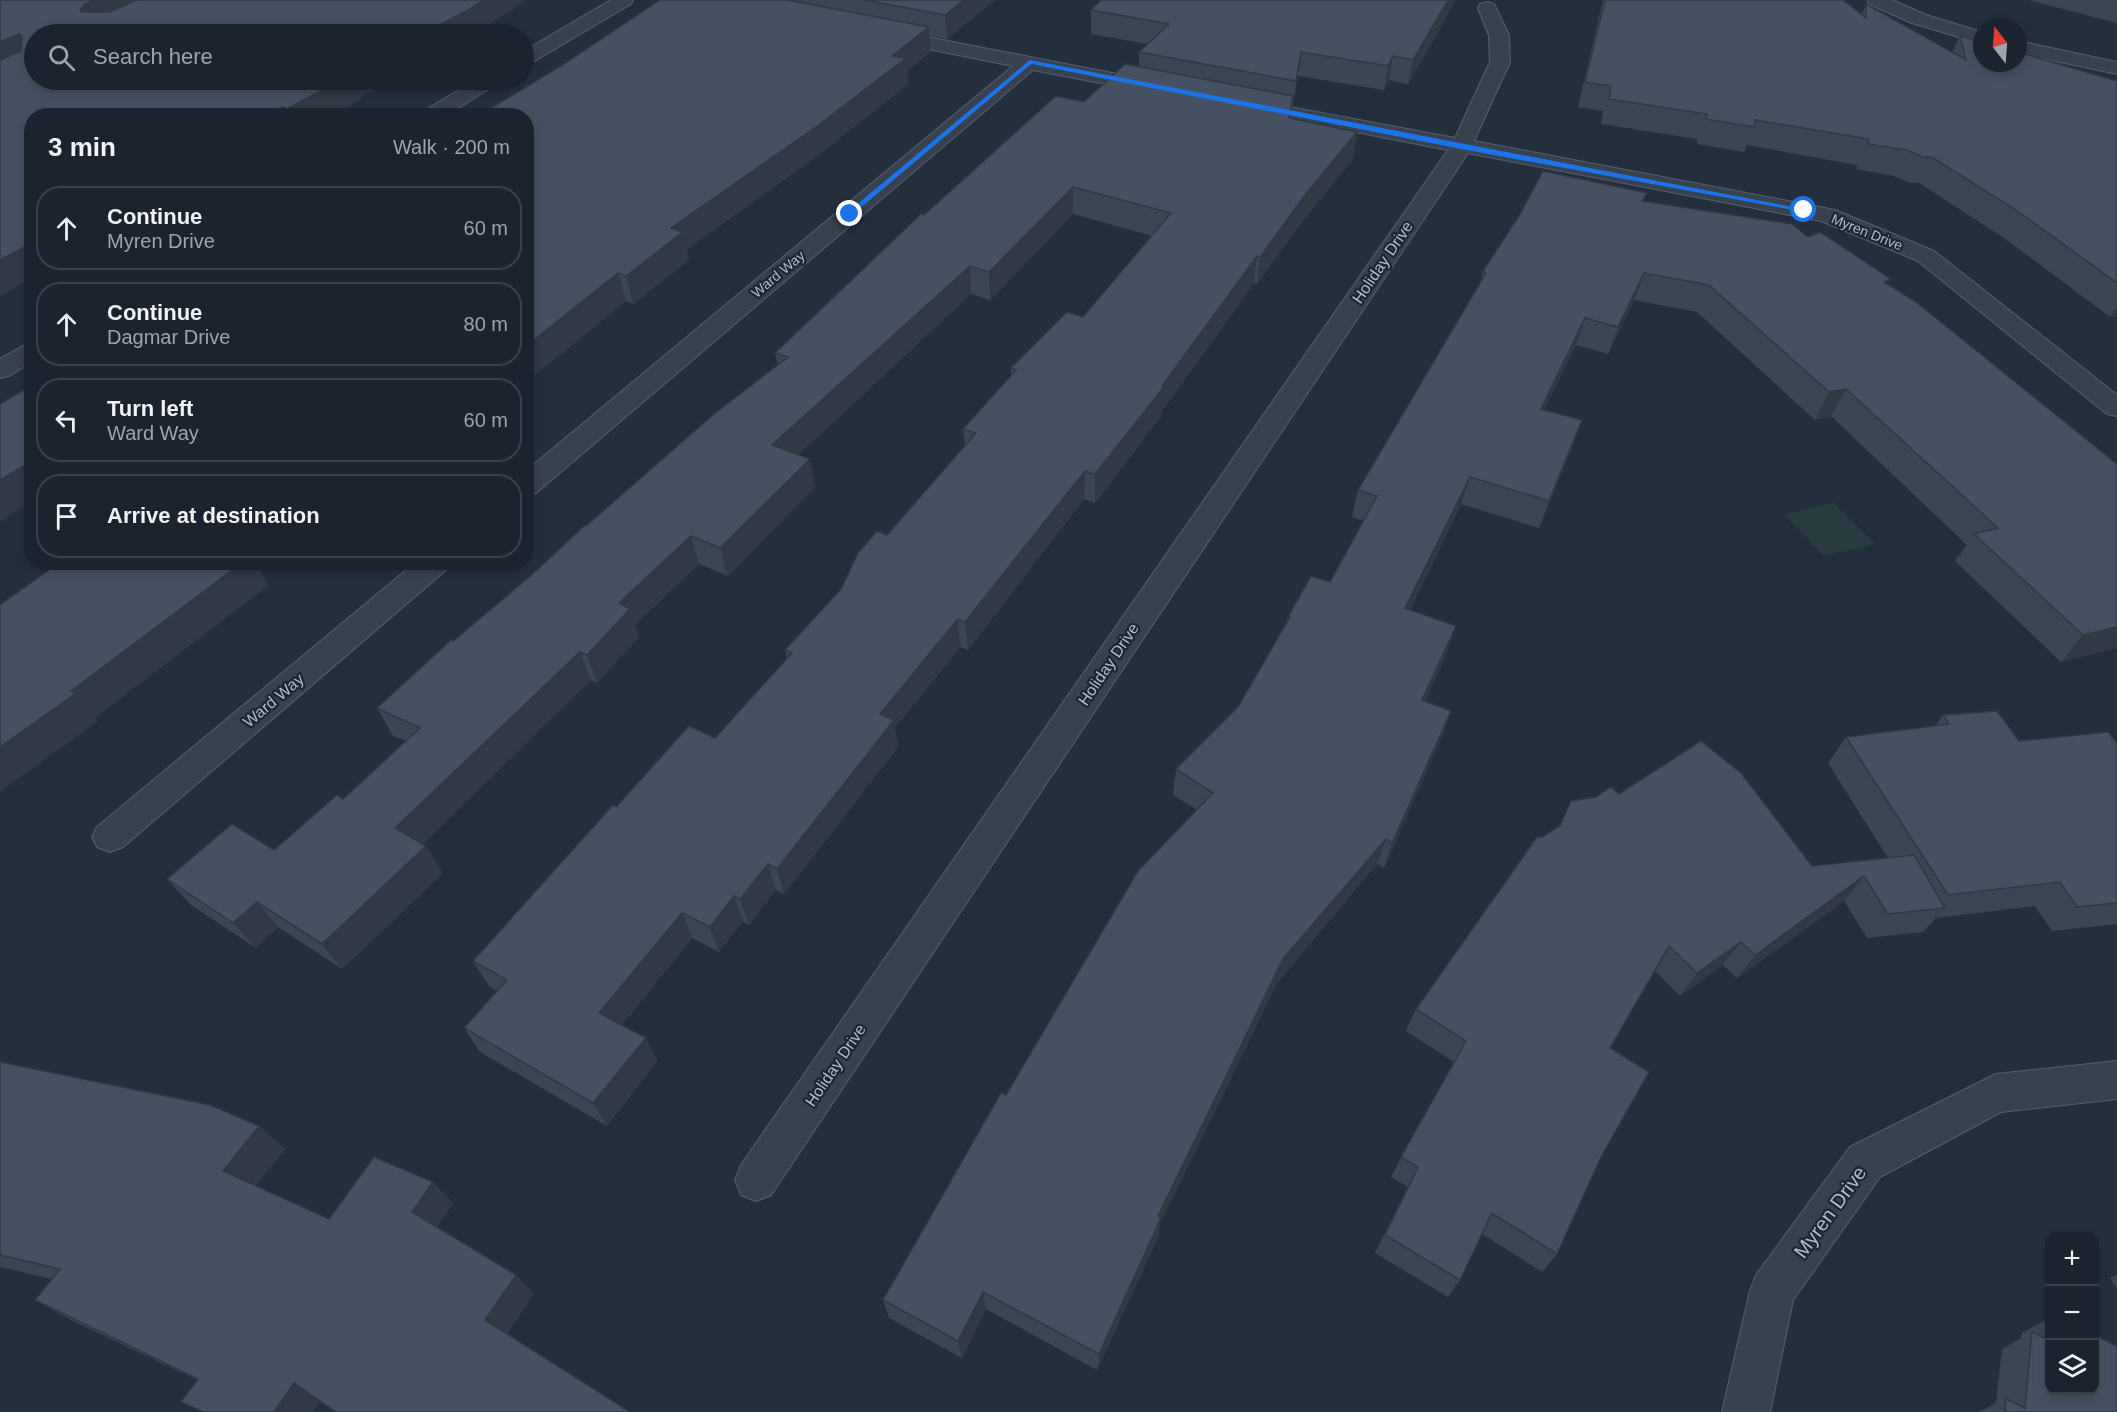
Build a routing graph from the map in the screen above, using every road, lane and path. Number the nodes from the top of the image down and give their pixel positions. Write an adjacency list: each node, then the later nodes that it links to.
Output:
1 (624, 0): 7 (street)
2 (1876, 0): 5 (street)
3 (1488, 8): 14 (street, Holiday Drive)
4 (866, 31): 8 (street)
5 (1973, 35)
6 (2027, 49): 9 (street)
7 (534, 53)
8 (1030, 62): 11 (street); 18 (street, Ward Way)
9 (2117, 68)
10 (473, 90): 13 (street)
11 (1170, 90)
12 (1228, 101): 14 (street, Myren Drive)
13 (443, 108)
14 (1461, 147): 17 (street, Myren Drive); 22 (street, Holiday Drive)
15 (24, 356): 16 (street)
16 (0, 370)
17 (2116, 407)
18 (534, 479)
19 (427, 570): 20 (street, Ward Way)
20 (110, 837)
21 (2117, 1080): 23 (street, Myren Drive)
22 (756, 1180)
23 (1746, 1412)

